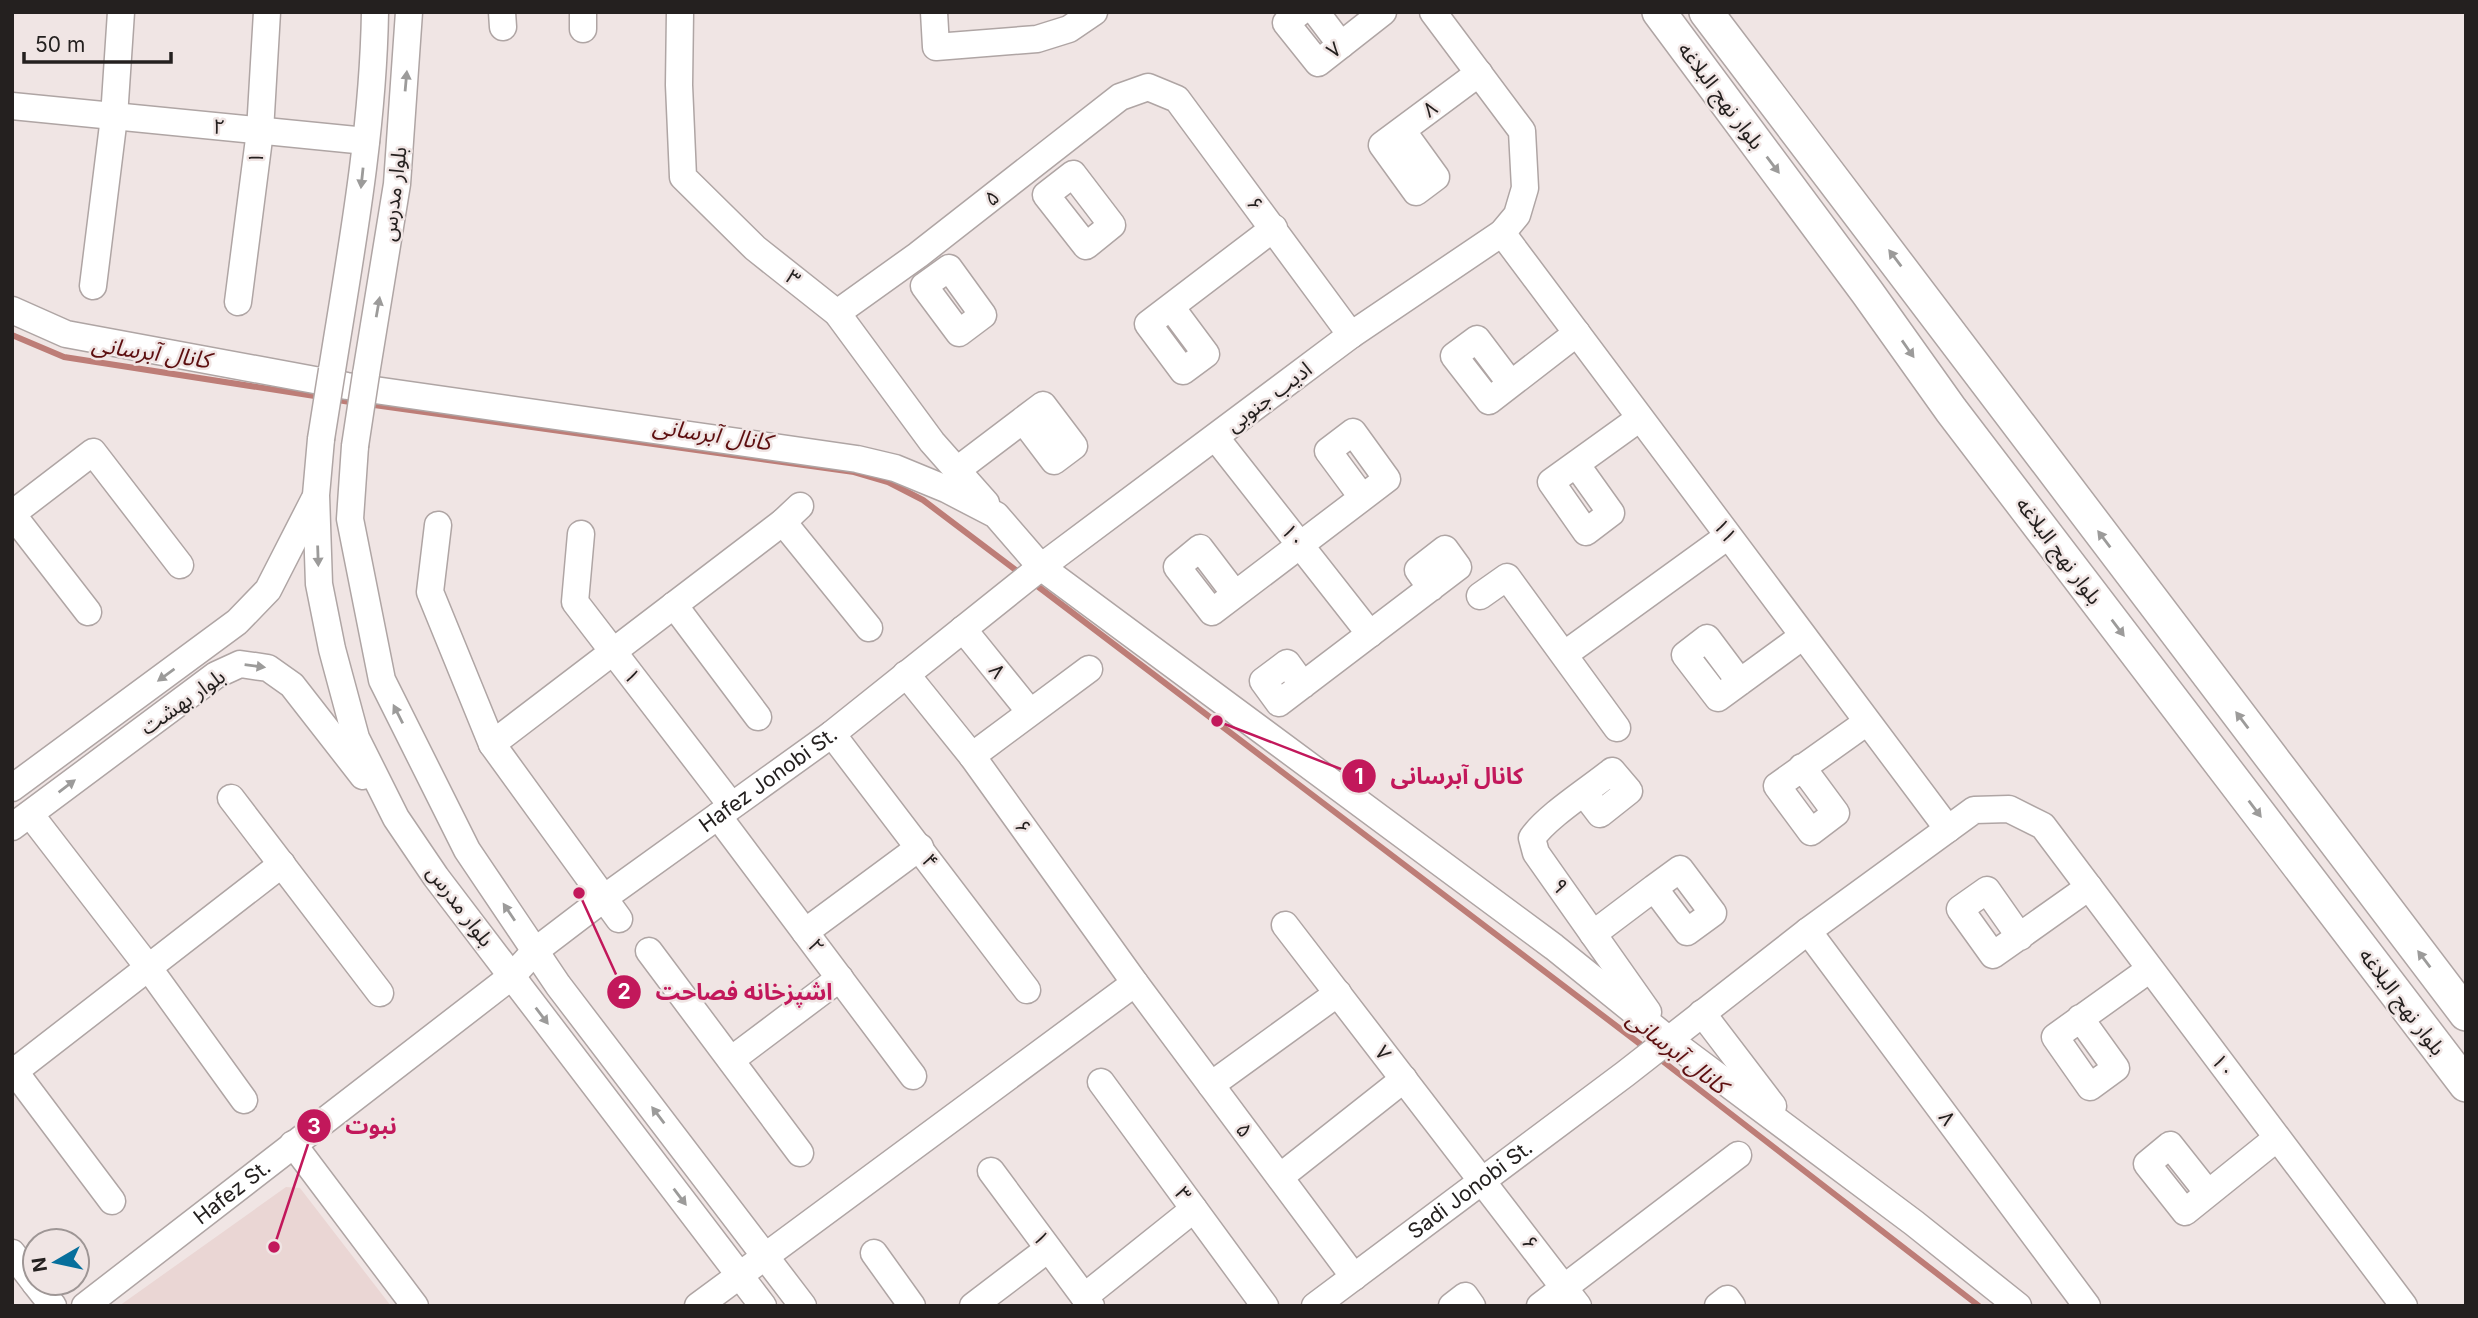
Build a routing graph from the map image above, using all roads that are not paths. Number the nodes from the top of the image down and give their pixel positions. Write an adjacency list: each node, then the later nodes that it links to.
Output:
1 (121, 12): 19 (street)
2 (267, 12): 20 (street, ۱)
3 (375, 12): 22 (street, بلوار مدرس)
4 (409, 12): 96 (street, بلوار مدرس, one-way to 4, bridge)
5 (680, 12): 33 (street, ۳)
6 (934, 12): 14 (street)
7 (1094, 12): 14 (street)
8 (1300, 12): 15 (street, ۷)
9 (1316, 12): 15 (street)
10 (1383, 12): 15 (street, ۷)
11 (1433, 12): 16 (street)
12 (1659, 12): 116 (main road, بلوار نهج البلاغه, one-way to 116)
13 (1706, 12): 107 (main road, بلوار نهج البلاغه, one-way to 13)
14 (1068, 21)
15 (1341, 45)
16 (1479, 73): 21 (street, ۸); 26 (street)
17 (1148, 87): 23 (street, ۵); 25 (street, ۶)
18 (12, 106): 19 (street, ۲)
19 (114, 117): 20 (street, ۲); 29 (street)
20 (260, 131): 22 (street, ۲); 30 (street, ۱)
21 (1392, 137)
22 (366, 141): 42 (street, بلوار مدرس, one-way to 42, bridge)
23 (1040, 160): 24 (street); 27 (street, ۵)
24 (1059, 185)
25 (1273, 228): 31 (street); 35 (street, ۶)
26 (1502, 233): 34 (street, ۱۱); 35 (street, ادیب جنوبی)
27 (918, 255): 28 (street); 33 (street, ۵)
28 (935, 278)
29 (93, 286)
30 (237, 302)
31 (1171, 307)
32 (12, 310): 45 (street)
33 (837, 313): 41 (street, ۳)
34 (1577, 333): 36 (street); 37 (street, ۱۱)
35 (1351, 335): 39 (street, ادیب جنوبی)
36 (1511, 384)
37 (1640, 418): 40 (street); 48 (street, ۱۱)
38 (1023, 420): 41 (street)
39 (1216, 438): 49 (street, ۱۰); 51 (street, ادیب جنوبی)
40 (1576, 464)
41 (957, 470): 45 (street, ۳)
42 (316, 495): 63 (street, بلوار بهشت); 82 (street, بلوار مدرس, one-way to 82)
43 (1363, 497): 49 (street)
44 (12, 514): 50 (street); 57 (street)
45 (996, 515): 51 (street, ۳)
46 (438, 525): 75 (street)
47 (581, 534): 62 (street, ۱)
48 (1728, 536): 61 (street, ۱۱); 64 (street)
49 (1299, 544): 53 (street); 60 (street, ۱۰)
50 (180, 565)
51 (1041, 567): 55 (street, ادیب جنوبی); 109 (street, ۳)
52 (1431, 587): 60 (street)
53 (1235, 594)
54 (1480, 596): 64 (street)
55 (998, 603): 59 (street, Hafez Jonobi St.)
56 (674, 605): 58 (street); 62 (street); 71 (street)
57 (88, 612)
58 (869, 628)
59 (963, 629): 66 (street, Hafez Jonobi St.); 70 (street, ۸)
60 (1370, 635): 69 (street)
61 (1803, 636): 68 (street); 72 (street, ۱۱)
62 (613, 650): 75 (street); 81 (street, ۱)
63 (199, 651): 67 (street); 78 (street, بلوار بهشت, one-way to 78)
64 (1565, 654): 73 (street)
65 (1088, 669): 70 (street)
66 (906, 674): 74 (street, Hafez Jonobi St.); 76 (street, ۶)
67 (216, 675): 82 (street, بلوار بهشت, one-way to 82); 83 (street, بلوار بهشت, one-way to 67)
68 (1740, 681)
69 (1303, 685)
70 (1030, 712): 76 (street)
71 (758, 717)
72 (1867, 722): 77 (street); 85 (street, ۱۱)
73 (1617, 728)
74 (832, 734): 81 (street, Hafez Jonobi St.); 86 (street, ۴)
75 (492, 744): 90 (street)
76 (972, 756): 102 (street, ۶)
77 (1802, 767)
78 (12, 788)
79 (1629, 791): 94 (street, ۹)
80 (232, 798): 87 (street)
81 (724, 810): 93 (street, ۲); 96 (street, Hafez Jonobi St.)
82 (396, 818): 100 (street, بلوار مدرس)
83 (21, 820): 98 (street)
84 (2043, 826): 85 (street, Sadi Jonobi St.); 88 (street, ۱۰)
85 (1948, 829): 92 (street, Sadi Jonobi St.)
86 (920, 847): 93 (street); 103 (street, ۴)
87 (282, 864): 98 (street); 104 (street)
88 (2089, 887): 95 (street); 99 (street, ۱۰)
89 (1654, 888): 94 (street)
90 (619, 919)
91 (1285, 925): 105 (street, ۷)
92 (1808, 931): 106 (street, Sadi Jonobi St.); 151 (street, ۸)
93 (805, 932): 101 (street, ۲)
94 (1593, 934): 109 (street, ۹)
95 (2020, 936)
96 (535, 951): 100 (street, Hafez Jonobi St.); 131 (street, بلوار مدرس, one-way to 96)
97 (649, 951): 110 (street)
98 (148, 967): 111 (street); 117 (street)
99 (2150, 969): 108 (street); 119 (street, ۱۰)
100 (512, 976): 120 (street, Hafez St.); 132 (street, بلوار مدرس, one-way to 132)
101 (840, 978): 110 (street); 112 (street, ۲)
102 (1135, 983): 115 (street, ۵); 131 (street)
103 (1027, 990)
104 (380, 993)
105 (1338, 993): 113 (street, ۷); 115 (street)
106 (1702, 1013): 109 (street, Sadi Jonobi St.); 118 (street)
107 (2466, 1014)
108 (2081, 1018)
109 (1668, 1039): 118 (street, ۳); 125 (street, Sadi Jonobi St.)
110 (731, 1060): 121 (street)
111 (13, 1069): 127 (street)
112 (913, 1076)
113 (1404, 1079): 124 (street); 125 (street, ۷)
114 (1101, 1082): 128 (street, ۳)
115 (1211, 1085): 124 (street, ۵)
116 (2466, 1085)
117 (244, 1100)
118 (1792, 1131): 150 (street, ۳)
119 (2277, 1138): 126 (street); 152 (street, ۱۰)
120 (293, 1144): 137 (street, Hafez St.); 138 (street)
121 (800, 1153)
122 (1738, 1156): 134 (street)
123 (991, 1171): 129 (street, ۱)
124 (1280, 1177): 133 (street, ۵)
125 (1481, 1181): 133 (street, Sadi Jonobi St.); 134 (street, ۶)
126 (2208, 1194)
127 (112, 1201)
128 (1194, 1209): 135 (street); 144 (street, ۳)
129 (1048, 1249): 135 (street, ۱); 143 (street)
130 (874, 1253): 142 (street)
131 (765, 1255): 132 (street); 141 (street, بلوار مدرس)
132 (739, 1275): 139 (street); 140 (street, بلوار مدرس)
133 (1354, 1277): 136 (street, Sadi Jonobi St.)
134 (1571, 1297): 147 (street)
135 (1087, 1301)
136 (1325, 1303)
137 (85, 1306)
138 (415, 1306)
139 (698, 1306)
140 (763, 1306)
141 (803, 1306)
142 (912, 1306)
143 (973, 1306)
144 (1265, 1306)
145 (1452, 1306): 146 (street)
146 (1472, 1306)
147 (1540, 1306)
148 (1718, 1306): 149 (street)
149 (1732, 1306)
150 (2018, 1306)
151 (2087, 1306)
152 (2404, 1306)

